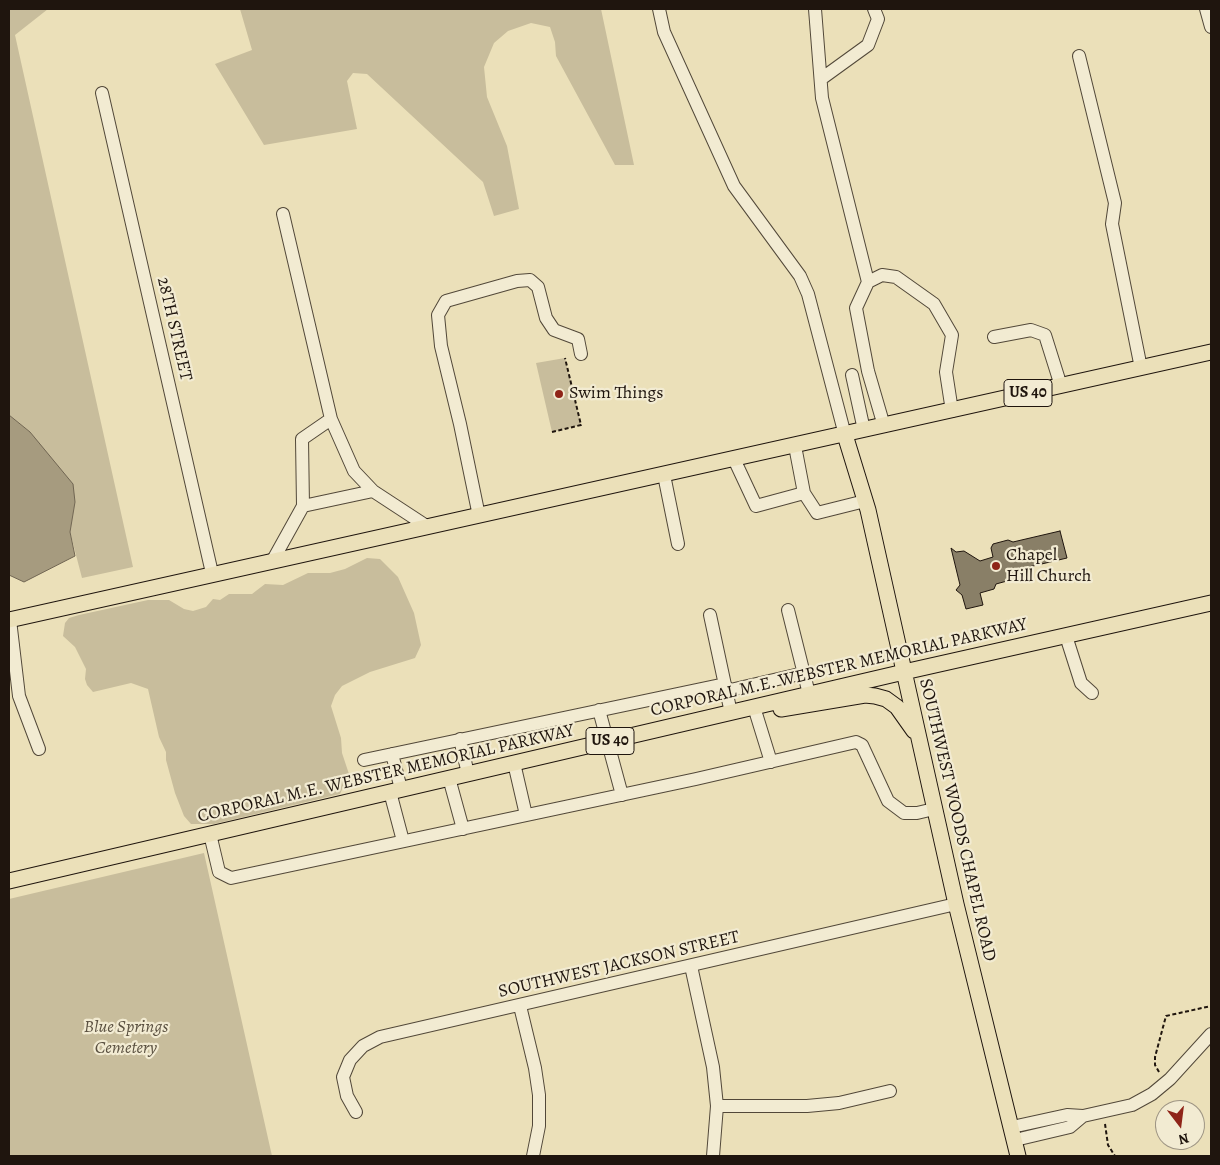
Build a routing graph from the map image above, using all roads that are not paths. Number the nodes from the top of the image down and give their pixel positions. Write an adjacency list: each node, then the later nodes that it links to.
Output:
1 (660, 9): 17 (street)
2 (815, 9): 7 (street)
3 (874, 9): 7 (street)
4 (1206, 9): 5 (street)
5 (1211, 28)
6 (1079, 56): 14 (street)
7 (821, 79): 10 (street)
8 (102, 93): 35 (street, 28TH STREET)
9 (283, 214): 20 (street)
10 (868, 282): 15 (street); 19 (street)
11 (994, 337): 18 (street)
12 (1211, 352): 14 (main road, US 40)
13 (581, 354): 31 (street)
14 (1141, 368): 18 (main road, US 40)
15 (868, 371): 16 (street); 21 (street)
16 (852, 375): 17 (street); 22 (street)
17 (831, 380): 23 (street)
18 (1061, 386): 19 (main road, US 40)
19 (952, 411): 21 (main road, US 40)
20 (331, 420): 27 (street); 30 (street)
21 (884, 426): 22 (main road, US 40)
22 (864, 430): 23 (main road, US 40)
23 (845, 435): 24 (main road, US 40); 29 (main road, SOUTHWEST WOODS CHAPEL ROAD)
24 (795, 446): 25 (main road, US 40); 28 (street)
25 (734, 460): 26 (main road, US 40); 28 (street)
26 (664, 475): 31 (main road, US 40); 33 (street)
27 (373, 491): 30 (street); 32 (street)
28 (804, 493): 29 (street)
29 (865, 501): 41 (main road, SOUTHWEST WOODS CHAPEL ROAD)
30 (303, 506): 34 (street)
31 (479, 516): 32 (main road, US 40)
32 (428, 527): 34 (main road, US 40)
33 (678, 544)
34 (273, 560): 35 (main road, US 40)
35 (212, 573): 39 (main road, US 40)
36 (1211, 603): 40 (main road, CORPORAL M.E. WEBSTER MEMORIAL PARKWAY / US 40)
37 (788, 610): 42 (street)
38 (710, 615): 43 (street)
39 (10, 620): 46 (street)
40 (1066, 636): 41 (main road, CORPORAL M.E. WEBSTER MEMORIAL PARKWAY / US 40); 44 (street)
41 (904, 672): 45 (main road, CORPORAL M.E. WEBSTER MEMORIAL PARKWAY / US 40); 52 (main road, SOUTHWEST WOODS CHAPEL ROAD)
42 (804, 673): 43 (street); 45 (street)
43 (725, 687): 48 (street); 49 (street)
44 (1092, 693)
45 (809, 694): 47 (main road, CORPORAL M.E. WEBSTER MEMORIAL PARKWAY / US 40)
46 (14, 697): 53 (street)
47 (754, 707): 49 (main road, CORPORAL M.E. WEBSTER MEMORIAL PARKWAY / US 40); 52 (main road); 56 (street)
48 (599, 710): 50 (street); 51 (street)
49 (731, 712): 51 (main road, CORPORAL M.E. WEBSTER MEMORIAL PARKWAY / US 40)
50 (460, 739): 54 (street); 58 (street)
51 (607, 741): 57 (main road, CORPORAL M.E. WEBSTER MEMORIAL PARKWAY / US 40); 61 (street)
52 (919, 741): 62 (main road, SOUTHWEST WOODS CHAPEL ROAD)
53 (39, 749)
54 (392, 754): 55 (street); 60 (street)
55 (364, 760)
56 (771, 762): 61 (street); 62 (street)
57 (514, 763): 58 (main road, CORPORAL M.E. WEBSTER MEMORIAL PARKWAY / US 40); 63 (street)
58 (468, 774): 59 (main road, CORPORAL M.E. WEBSTER MEMORIAL PARKWAY / US 40)
59 (449, 778): 60 (main road, CORPORAL M.E. WEBSTER MEMORIAL PARKWAY / US 40); 64 (street)
60 (396, 791): 65 (main road, CORPORAL M.E. WEBSTER MEMORIAL PARKWAY / US 40); 66 (street)
61 (622, 795): 63 (street)
62 (934, 809): 68 (main road, SOUTHWEST WOODS CHAPEL ROAD)
63 (526, 815): 64 (street)
64 (463, 829): 66 (street)
65 (210, 834): 66 (street); 67 (main road, CORPORAL M.E. WEBSTER MEMORIAL PARKWAY / US 40)
66 (403, 841)
67 (9, 881)
68 (956, 904): 69 (street, SOUTHWEST JACKSON STREET); 75 (main road, SOUTHWEST WOODS CHAPEL ROAD)
69 (691, 966): 70 (street, SOUTHWEST JACKSON STREET); 73 (street)
70 (520, 1006): 74 (street, SOUTHWEST JACKSON STREET); 76 (street)
71 (1211, 1034): 75 (street)
72 (890, 1091): 73 (street)
73 (717, 1106): 77 (street)
74 (356, 1112)
75 (1013, 1133): 78 (main road, SOUTHWEST WOODS CHAPEL ROAD)
76 (533, 1156)
77 (714, 1156)
78 (1018, 1156)

